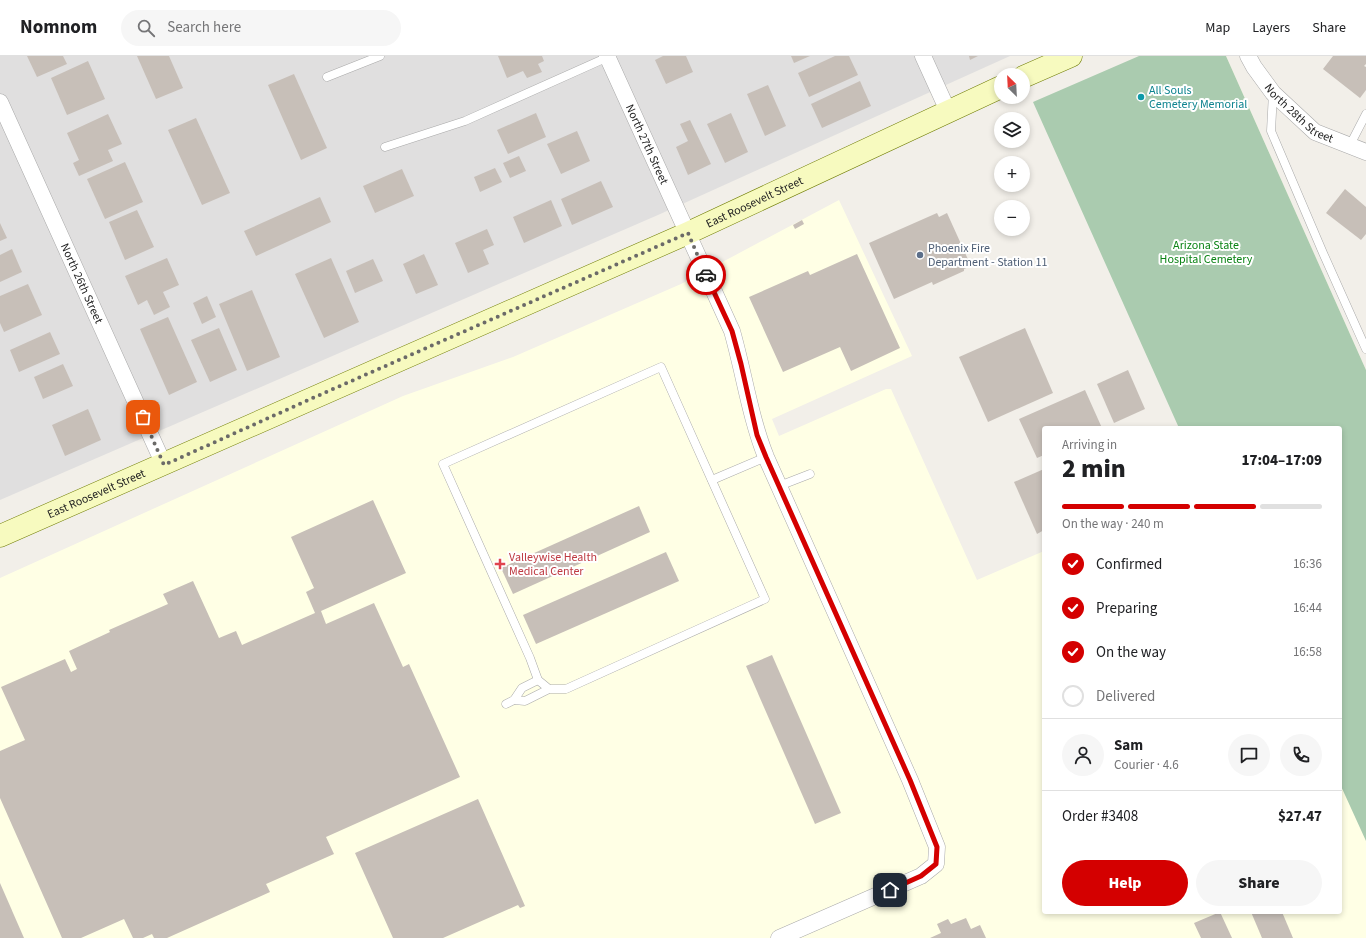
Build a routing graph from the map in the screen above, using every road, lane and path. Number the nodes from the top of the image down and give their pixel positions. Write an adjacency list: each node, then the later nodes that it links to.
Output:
1 (380, 56): 7 (lane)
2 (923, 56): 11 (street)
3 (1071, 56): 6 (street)
4 (1248, 56): 9 (street, North 28th Street)
5 (608, 57): 14 (lane); 16 (street, North 27th Street)
6 (1030, 75)
7 (327, 77)
8 (994, 90): 11 (street, East Roosevelt Street)
9 (1273, 92): 13 (street, North 28th Street); 17 (lane)
10 (0, 102): 19 (street, North 26th Street)
11 (948, 111): 16 (street, East Roosevelt Street)
12 (1366, 114): 13 (lane)
13 (1350, 145): 15 (street, North 28th Street)
14 (385, 146)
15 (1366, 152)
16 (688, 233): 18 (street, North 27th Street); 19 (street, East Roosevelt Street)
17 (1366, 349)
18 (766, 457): 21 (lane); 22 (street, North 27th Street)
19 (164, 465): 23 (street, East Roosevelt Street)
20 (810, 474): 22 (lane)
21 (712, 480): 24 (lane); 25 (lane)
22 (779, 486): 28 (street, North 27th Street)
23 (0, 536)
24 (538, 680): 25 (lane); 26 (lane)
25 (549, 689): 26 (lane)
26 (514, 700): 27 (lane)
27 (506, 704)
28 (779, 938)

